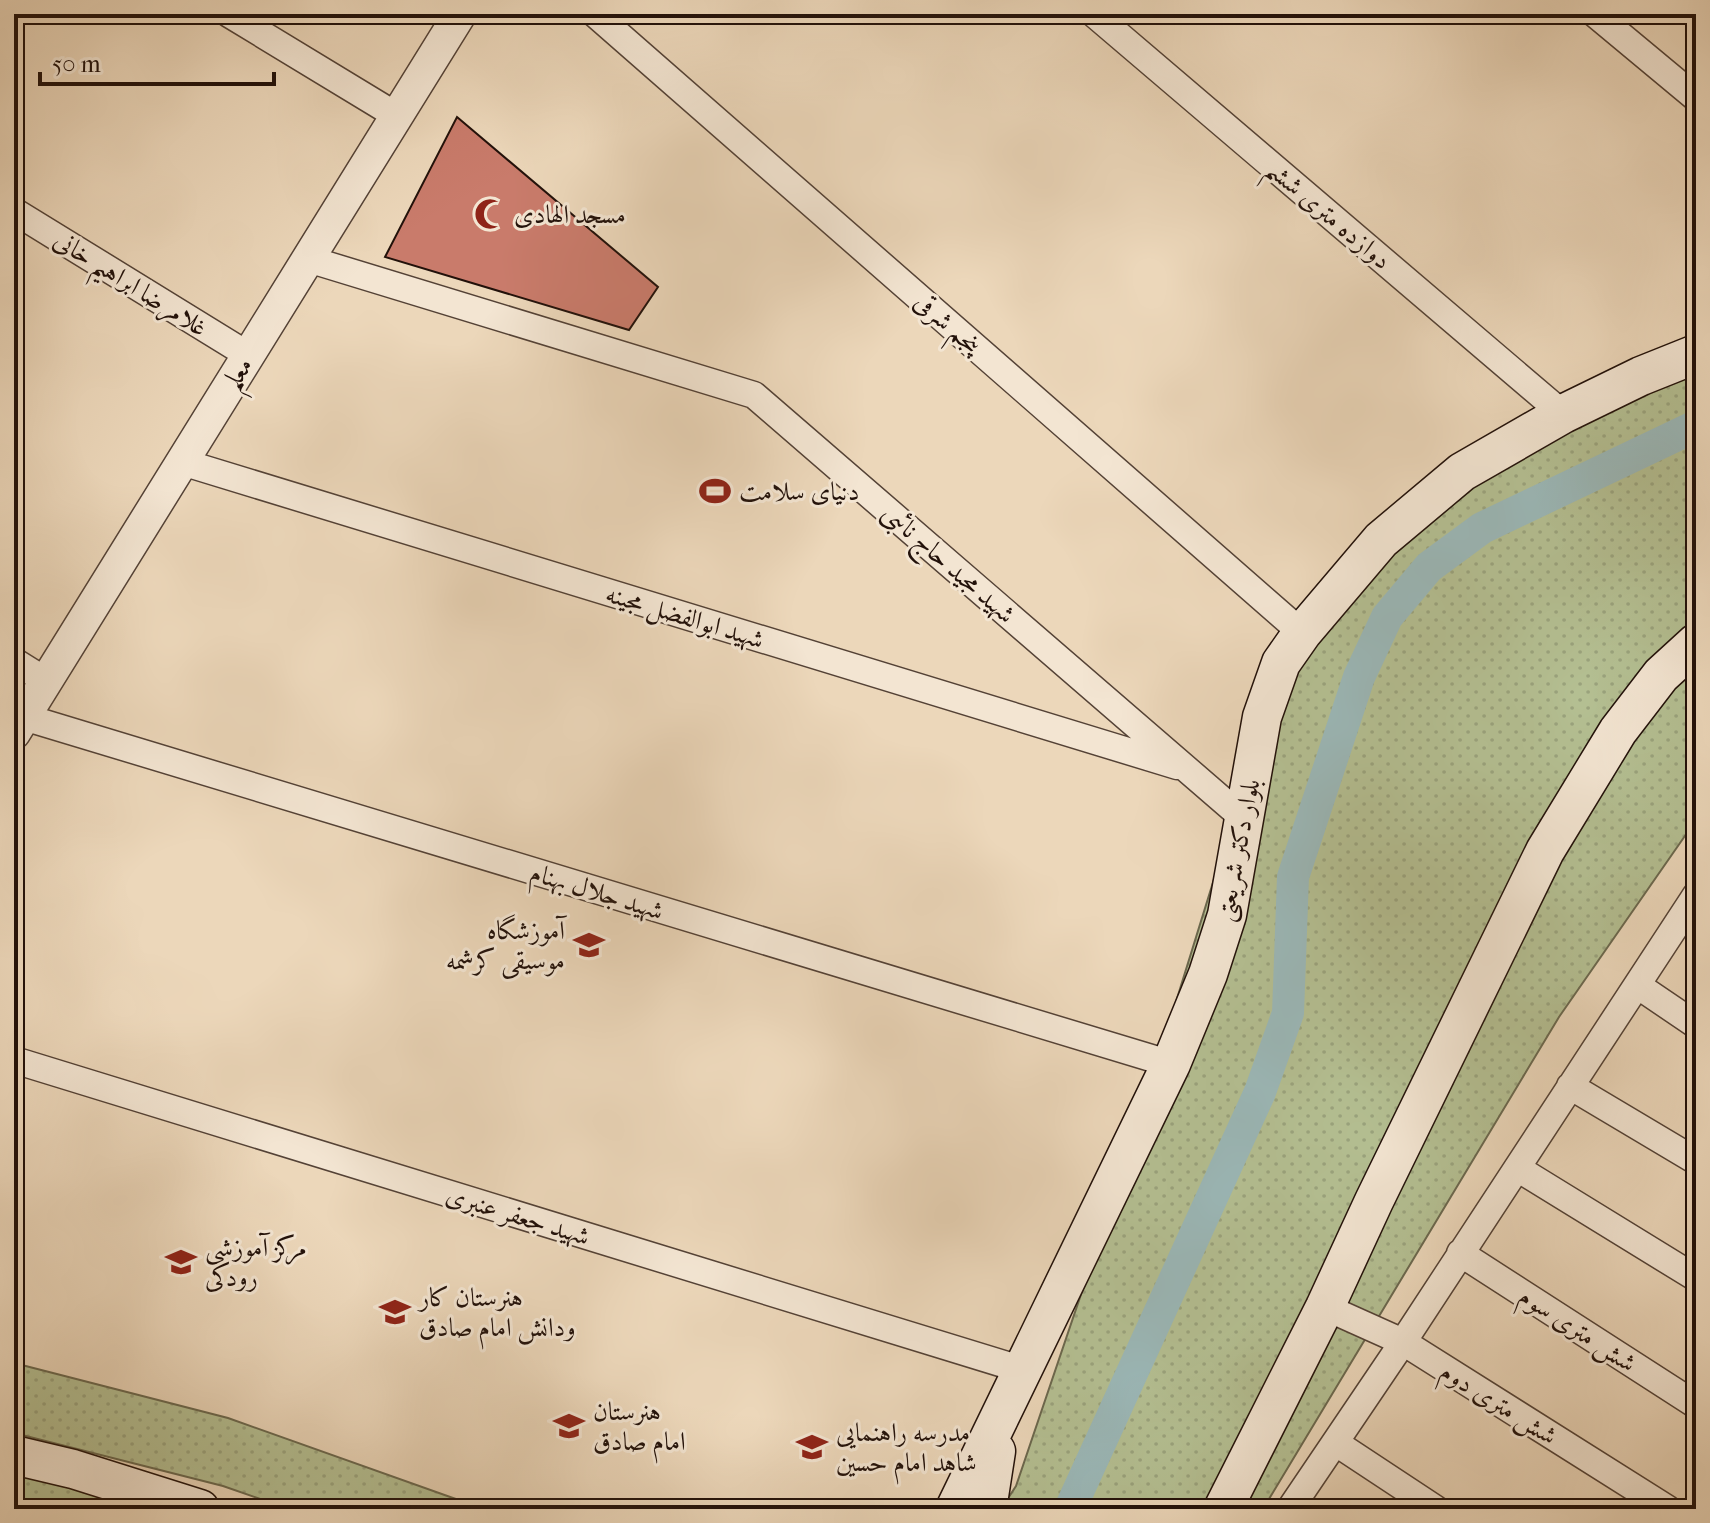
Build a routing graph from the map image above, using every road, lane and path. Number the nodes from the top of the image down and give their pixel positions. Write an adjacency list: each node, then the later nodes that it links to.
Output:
1 (229, 14): 7 (street)
2 (460, 14): 7 (street, معلم)
3 (595, 14): 14 (street, پنجم شرقی)
4 (1094, 14): 12 (street, دوازده متری ششم)
5 (1595, 14): 6 (street)
6 (1696, 98)
7 (397, 116): 9 (street, معلم)
8 (14, 211): 11 (street, غلامرضا ابراهیم خانی)
9 (308, 259): 11 (street, معلم); 19 (street, شهید مجید حاج نائبی)
10 (1696, 354): 12 (main road, بلوار دکتر شریعتی)
11 (248, 355): 13 (street, معلم)
12 (1563, 414): 14 (main road, بلوار دکتر شریعتی)
13 (182, 462): 17 (street, معلم); 19 (street, شهید ابوالفضل مجینه)
14 (1302, 633): 20 (main road, بلوار دکتر شریعتی)
15 (1696, 643): 31 (main road)
16 (14, 661): 17 (street)
17 (46, 681): 18 (street, معلم)
18 (19, 725): 25 (street, شهید جلال بهنام)
19 (1188, 770): 20 (street, شهید مجید حاج نائبی)
20 (1242, 817): 25 (main road, بلوار دکتر شریعتی)
21 (1694, 900): 22 (street)
22 (1637, 985): 23 (street); 26 (street)
23 (1696, 1025)
24 (14, 1060): 33 (street, شهید جعفر عنبری)
25 (1171, 1064): 33 (main road, بلوار دکتر شریعتی)
26 (1570, 1086): 27 (street); 28 (street)
27 (1696, 1161)
28 (1517, 1168): 29 (street); 30 (street)
29 (1460, 1253): 32 (street); 34 (street, شش متری سوم)
30 (1696, 1278)
31 (1325, 1307): 32 (street, شش متری دوم); 41 (main road)
32 (1403, 1342): 36 (street); 44 (street, شش متری دوم)
33 (1023, 1370): 35 (main road, بلوار دکتر شریعتی)
34 (1696, 1405)
35 (1002, 1413): 39 (main road, بلوار دکتر شریعتی); 40 (main road)
36 (1336, 1443): 42 (street); 43 (street)
37 (14, 1455): 38 (main road)
38 (200, 1509)
39 (955, 1509)
40 (987, 1509)
41 (1223, 1509)
42 (1290, 1509)
43 (1436, 1509)
44 (1668, 1509)

